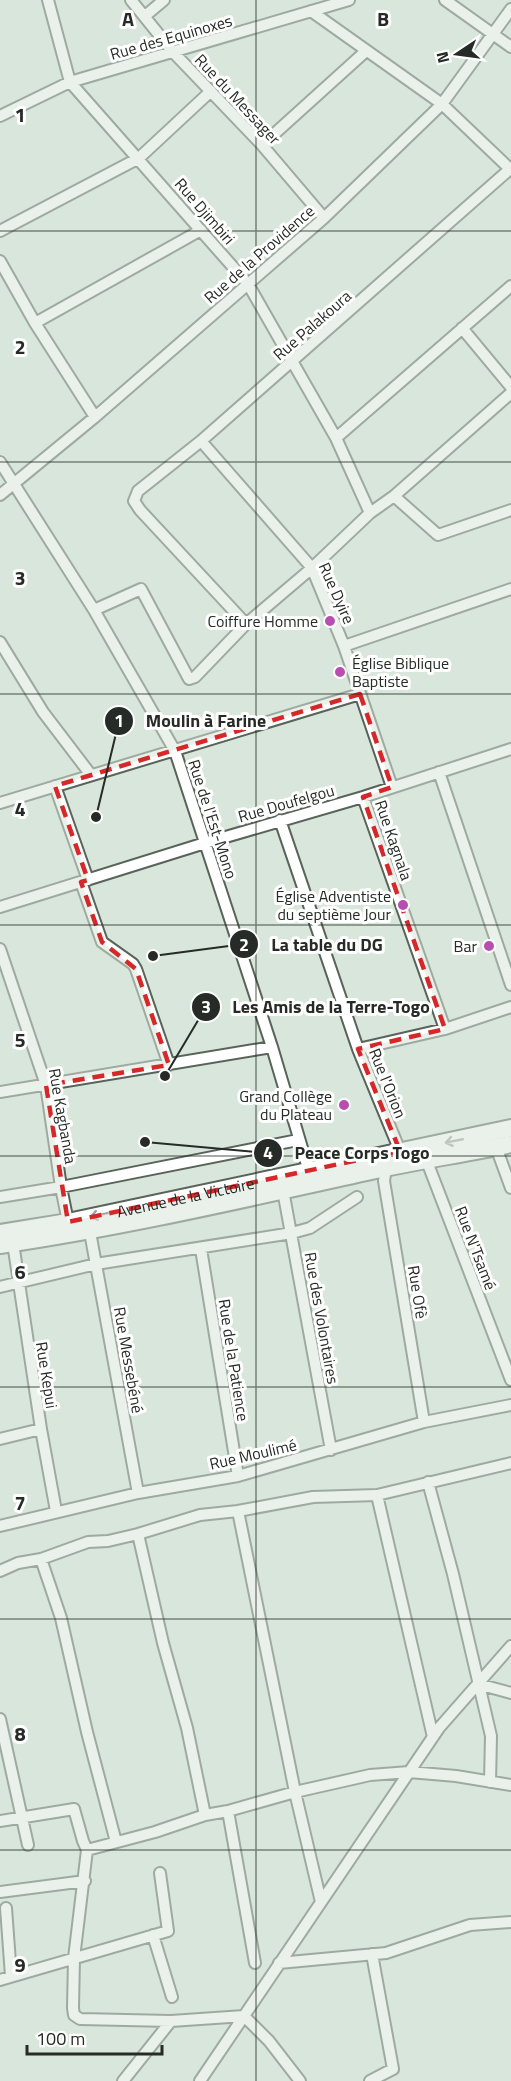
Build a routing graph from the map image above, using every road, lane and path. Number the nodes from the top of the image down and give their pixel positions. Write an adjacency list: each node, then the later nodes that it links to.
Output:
1 (48, 0): 14 (street, Rue Djimbiri)
2 (131, 0): 9 (street, Rue du Messager)
3 (164, 0): 9 (street)
4 (349, 0): 6 (street, Rue des Equinoxes)
5 (445, 0): 10 (street)
6 (326, 3): 8 (street, Rue des Equinoxes)
7 (511, 9): 10 (street, Rue de la Providence)
8 (311, 11): 12 (street); 13 (street, Rue des Equinoxes)
9 (145, 16): 13 (street, Rue du Messager)
10 (492, 34): 11 (street); 16 (street, Rue de la Providence)
11 (511, 47)
12 (366, 51): 16 (street); 18 (street)
13 (172, 52): 14 (street, Rue des Equinoxes); 15 (street, Rue du Messager)
14 (70, 82): 17 (street, Rue des Equinoxes); 19 (street, Rue Djimbiri)
15 (211, 91): 18 (street, Rue du Messager); 19 (street)
16 (442, 104): 20 (street); 21 (street, Rue de la Providence)
17 (0, 116)
18 (262, 145): 21 (street, Rue du Messager)
19 (139, 158): 22 (street, Rue Djimbiri); 23 (street)
20 (511, 170): 29 (street, Rue Palakoura)
21 (324, 218): 25 (street, Rue de la Providence)
22 (201, 230): 25 (street, Rue Djimbiri); 27 (street)
23 (0, 231)
24 (0, 261): 27 (street)
25 (248, 284): 29 (street, Rue Djimbiri); 32 (street, Rue de la Providence)
26 (511, 286): 28 (street)
27 (35, 322): 32 (street)
28 (462, 328): 30 (street); 33 (street)
29 (292, 362): 33 (street, Rue Djimbiri); 34 (street, Rue Palakoura)
30 (511, 387)
31 (511, 393): 38 (street)
32 (95, 417): 36 (street, Rue de la Providence)
33 (336, 438): 40 (street, Rue Djimbiri)
34 (201, 441): 41 (street, Rue Dyire); 44 (street, Rue Palakoura)
35 (0, 462): 36 (street, Rue de l'Est-Mono)
36 (13, 484): 37 (street, Rue de la Providence); 43 (street, Rue de l'Est-Mono)
37 (0, 495)
38 (394, 496): 39 (street); 40 (street)
39 (511, 510)
40 (370, 513): 41 (street)
41 (312, 568): 44 (street); 46 (street, Rue Dyire)
42 (511, 590): 46 (street)
43 (94, 610): 44 (street); 49 (street, Rue de l'Est-Mono)
44 (246, 624)
45 (0, 642): 51 (street)
46 (344, 646): 47 (street, Rue Dyire)
47 (360, 694): 49 (street); 53 (street, Rue Dyire)
48 (511, 749): 50 (street, Rue Doufelgou)
49 (175, 751): 51 (street); 57 (street, Rue de l'Est-Mono)
50 (439, 771): 53 (street, Rue Doufelgou); 61 (street)
51 (91, 775): 52 (street)
52 (56, 786): 55 (street); 58 (street)
53 (392, 787): 54 (street, Rue Doufelgou)
54 (363, 796): 56 (street, Rue Doufelgou); 63 (street, Rue Kagnala)
55 (0, 803)
56 (280, 820): 57 (street, Rue Doufelgou); 65 (street, Rue l'Orion)
57 (205, 843): 58 (street, Rue Doufelgou); 64 (street, Rue de l'Est-Mono)
58 (85, 881): 59 (street, Rue Doufelgou); 66 (street)
59 (0, 908)
60 (0, 949): 67 (street, Rue Kagbanda)
61 (511, 985)
62 (511, 1007): 63 (street)
63 (445, 1029): 65 (street)
64 (272, 1047): 66 (street); 70 (street, Rue de l'Est-Mono)
65 (358, 1049): 72 (street, Rue l'Orion)
66 (169, 1065): 67 (street)
67 (46, 1085): 68 (street); 77 (street, Rue Kagbanda)
68 (0, 1092)
69 (511, 1128): 72 (highway, Avenue de la Victoire, one-way to 72)
70 (298, 1140): 75 (street, Rue de l'Est-Mono); 77 (street)
71 (503, 1145): 73 (highway, Avenue de la Victoire); 78 (street)
72 (400, 1151): 75 (highway, Avenue de la Victoire)
73 (426, 1159): 74 (highway, Avenue de la Victoire); 89 (street, Rue N'Tsamé)
74 (386, 1168): 75 (highway, Avenue de la Victoire); 91 (street, Rue Ofè)
75 (310, 1178): 76 (highway, Avenue de la Victoire)
76 (282, 1184): 81 (highway, Avenue de la Victoire, one-way to 81); 82 (highway, Avenue de la Victoire); 83 (street, Rue des Volontaires)
77 (61, 1187): 79 (street); 81 (street, Rue Kagbanda)
78 (511, 1188)
79 (0, 1197)
80 (357, 1197): 83 (street)
81 (68, 1222): 84 (highway, Avenue de la Victoire)
82 (90, 1232): 84 (highway, Avenue de la Victoire); 86 (street, Rue Messebéné)
83 (292, 1233): 85 (street); 94 (street, Rue des Volontaires)
84 (4, 1240): 87 (street, Rue Kepui)
85 (201, 1249): 86 (street); 96 (street, Rue de la Patience)
86 (96, 1264): 87 (street); 99 (street, Rue Messebéné)
87 (18, 1283): 88 (street); 92 (street, Rue Kepui)
88 (0, 1287)
89 (511, 1380)
90 (511, 1405): 91 (street, Rue Moulimé)
91 (424, 1422): 94 (street, Rue Moulimé)
92 (41, 1429): 93 (street); 102 (street, Rue Kepui)
93 (0, 1439)
94 (331, 1450): 96 (street, Rue Moulimé)
95 (509, 1464): 97 (street); 98 (street)
96 (238, 1476): 99 (street, Rue Moulimé)
97 (511, 1476)
98 (428, 1482): 100 (street); 108 (street)
99 (138, 1493): 102 (street, Rue Moulimé)
100 (377, 1495): 101 (street); 111 (street)
101 (238, 1511): 104 (street); 115 (street)
102 (56, 1512): 103 (street, Rue Moulimé)
103 (0, 1526)
104 (138, 1534): 105 (street); 117 (street)
105 (41, 1559): 106 (street); 120 (street)
106 (0, 1571)
107 (511, 1646): 108 (street)
108 (478, 1684): 109 (street); 111 (street); 113 (street)
109 (511, 1694)
110 (0, 1719): 118 (street)
111 (433, 1737): 112 (street)
112 (409, 1772): 113 (street); 115 (street); 126 (street)
113 (490, 1782): 114 (street)
114 (511, 1785)
115 (295, 1792): 116 (street); 126 (street)
116 (228, 1811): 117 (street); 132 (street)
117 (205, 1815): 120 (street)
118 (22, 1817): 119 (street); 121 (street); 122 (street)
119 (0, 1821)
120 (116, 1842): 122 (street)
121 (28, 1845)
122 (87, 1850): 124 (street)
123 (160, 1873): 129 (street)
124 (84, 1881): 125 (street); 131 (street)
125 (0, 1892)
126 (321, 1902): 133 (street)
127 (6, 1908): 134 (street)
128 (511, 1922): 130 (street)
129 (153, 1935): 131 (street); 135 (street)
130 (372, 1954): 133 (street); 141 (street)
131 (74, 1958): 134 (street); 137 (street)
132 (255, 1963)
133 (279, 1963): 136 (street)
134 (5, 1978)
135 (172, 1997)
136 (244, 2016): 137 (street); 139 (street); 140 (street)
137 (171, 2021): 138 (street)
138 (123, 2081)
139 (200, 2081)
140 (300, 2081)
141 (370, 2081)

